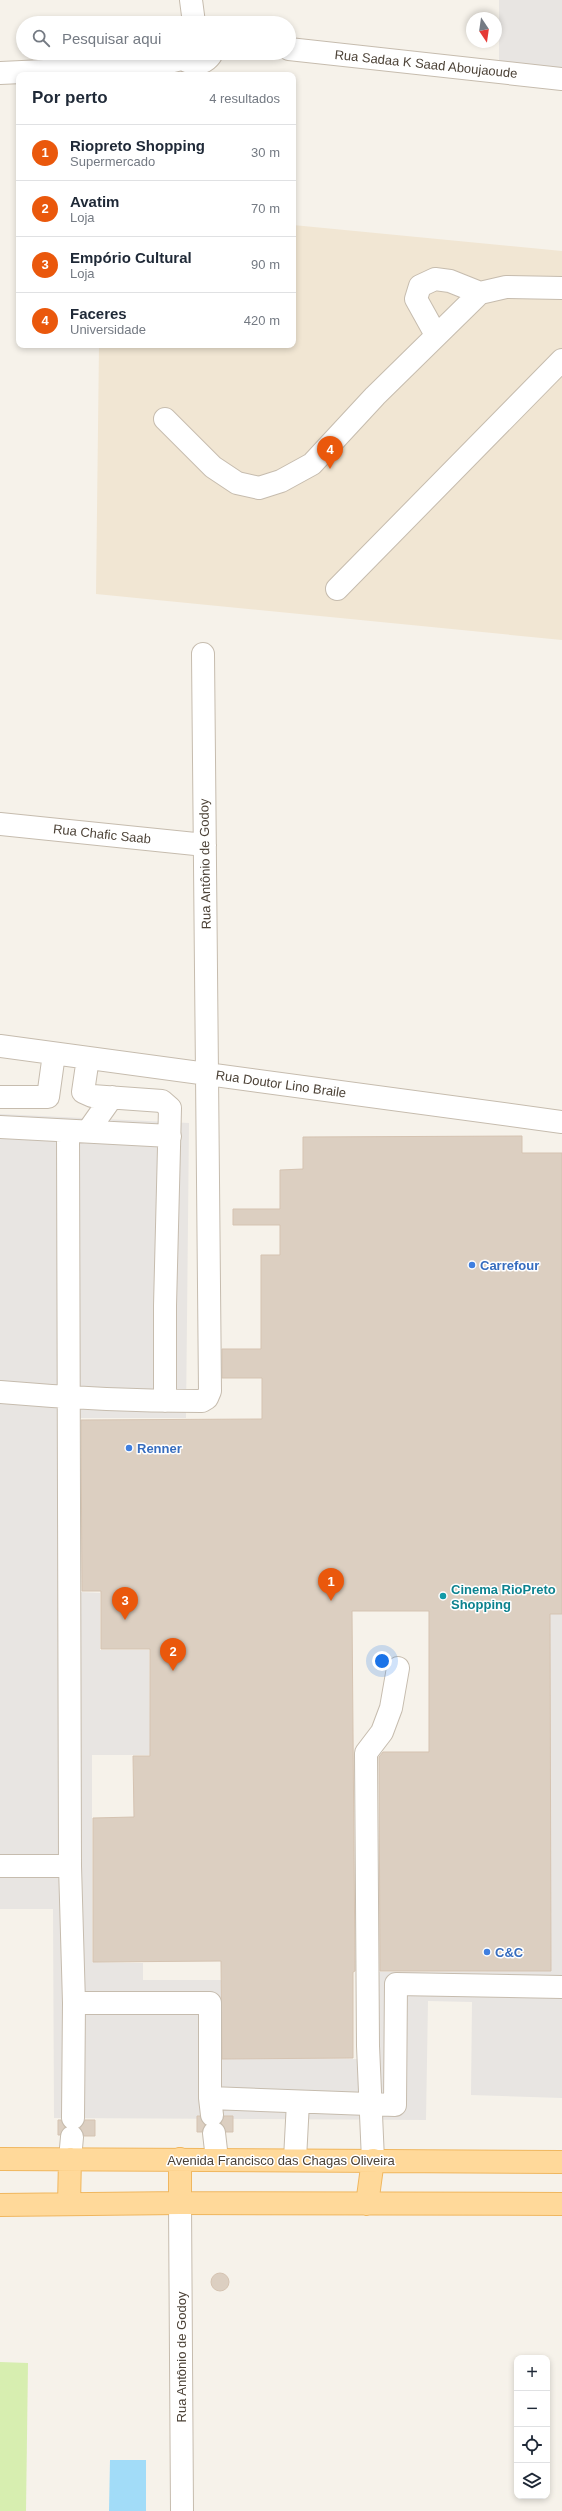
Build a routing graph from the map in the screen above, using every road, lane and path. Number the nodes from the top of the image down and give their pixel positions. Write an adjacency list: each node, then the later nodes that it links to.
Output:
1 (296, 50): 8 (street, Rua Sadaa K Saad Aboujaoude)
2 (166, 60): 6 (street)
3 (188, 60): 4 (street)
4 (206, 60)
5 (16, 72): 7 (street)
6 (22, 72)
7 (0, 73)
8 (562, 79)
9 (562, 288): 10 (street)
10 (480, 293): 11 (street); 11 (street)
11 (436, 335): 13 (street)
12 (562, 360): 14 (street)
13 (165, 419)
14 (337, 588)
15 (203, 654): 17 (street, Rua Antônio de Godoy)
16 (0, 824): 17 (street, Rua Chafic Saab)
17 (205, 845): 21 (street, Rua Antônio de Godoy)
18 (0, 1046): 19 (street, Rua Doutor Lino Braile)
19 (54, 1054): 20 (street, Rua Doutor Lino Braile); 22 (street)
20 (88, 1058): 21 (street, Rua Doutor Lino Braile); 23 (street)
21 (208, 1074): 24 (street, Rua Doutor Lino Braile); 30 (street, Rua Antônio de Godoy)
22 (0, 1097)
23 (112, 1097): 26 (street); 27 (street)
24 (562, 1122)
25 (0, 1128): 26 (street)
26 (78, 1131): 27 (street); 29 (street)
27 (170, 1136): 30 (street)
28 (0, 1392): 29 (street, Rua Antônio de Godoy)
29 (69, 1398): 30 (street, Rua Antônio de Godoy); 33 (street)
30 (165, 1401)
31 (398, 1668): 37 (street)
32 (0, 1866): 33 (street)
33 (70, 1866): 35 (street)
34 (562, 1987): 37 (street)
35 (74, 2003): 38 (street); 41 (street)
36 (298, 2102): 37 (street); 38 (street); 43 (street)
37 (371, 2104): 44 (street)
38 (212, 2115): 39 (street)
39 (217, 2158): 42 (main road, Avenida Francisco das Chagas Oliveira); 43 (main road, Avenida Francisco das Chagas Oliveira)
40 (0, 2159): 41 (main road, Avenida Francisco das Chagas Oliveira)
41 (70, 2159): 42 (main road, Avenida Francisco das Chagas Oliveira); 47 (main road)
42 (180, 2159): 46 (main road)
43 (295, 2159): 44 (main road, Avenida Francisco das Chagas Oliveira)
44 (373, 2160): 45 (main road, Avenida Francisco das Chagas Oliveira); 48 (main road)
45 (562, 2162)
46 (180, 2203): 47 (main road); 48 (main road); 51 (street, Rua Antônio de Godoy)
47 (69, 2204): 50 (main road)
48 (368, 2204): 49 (main road)
49 (562, 2204)
50 (0, 2206)
51 (182, 2511)

